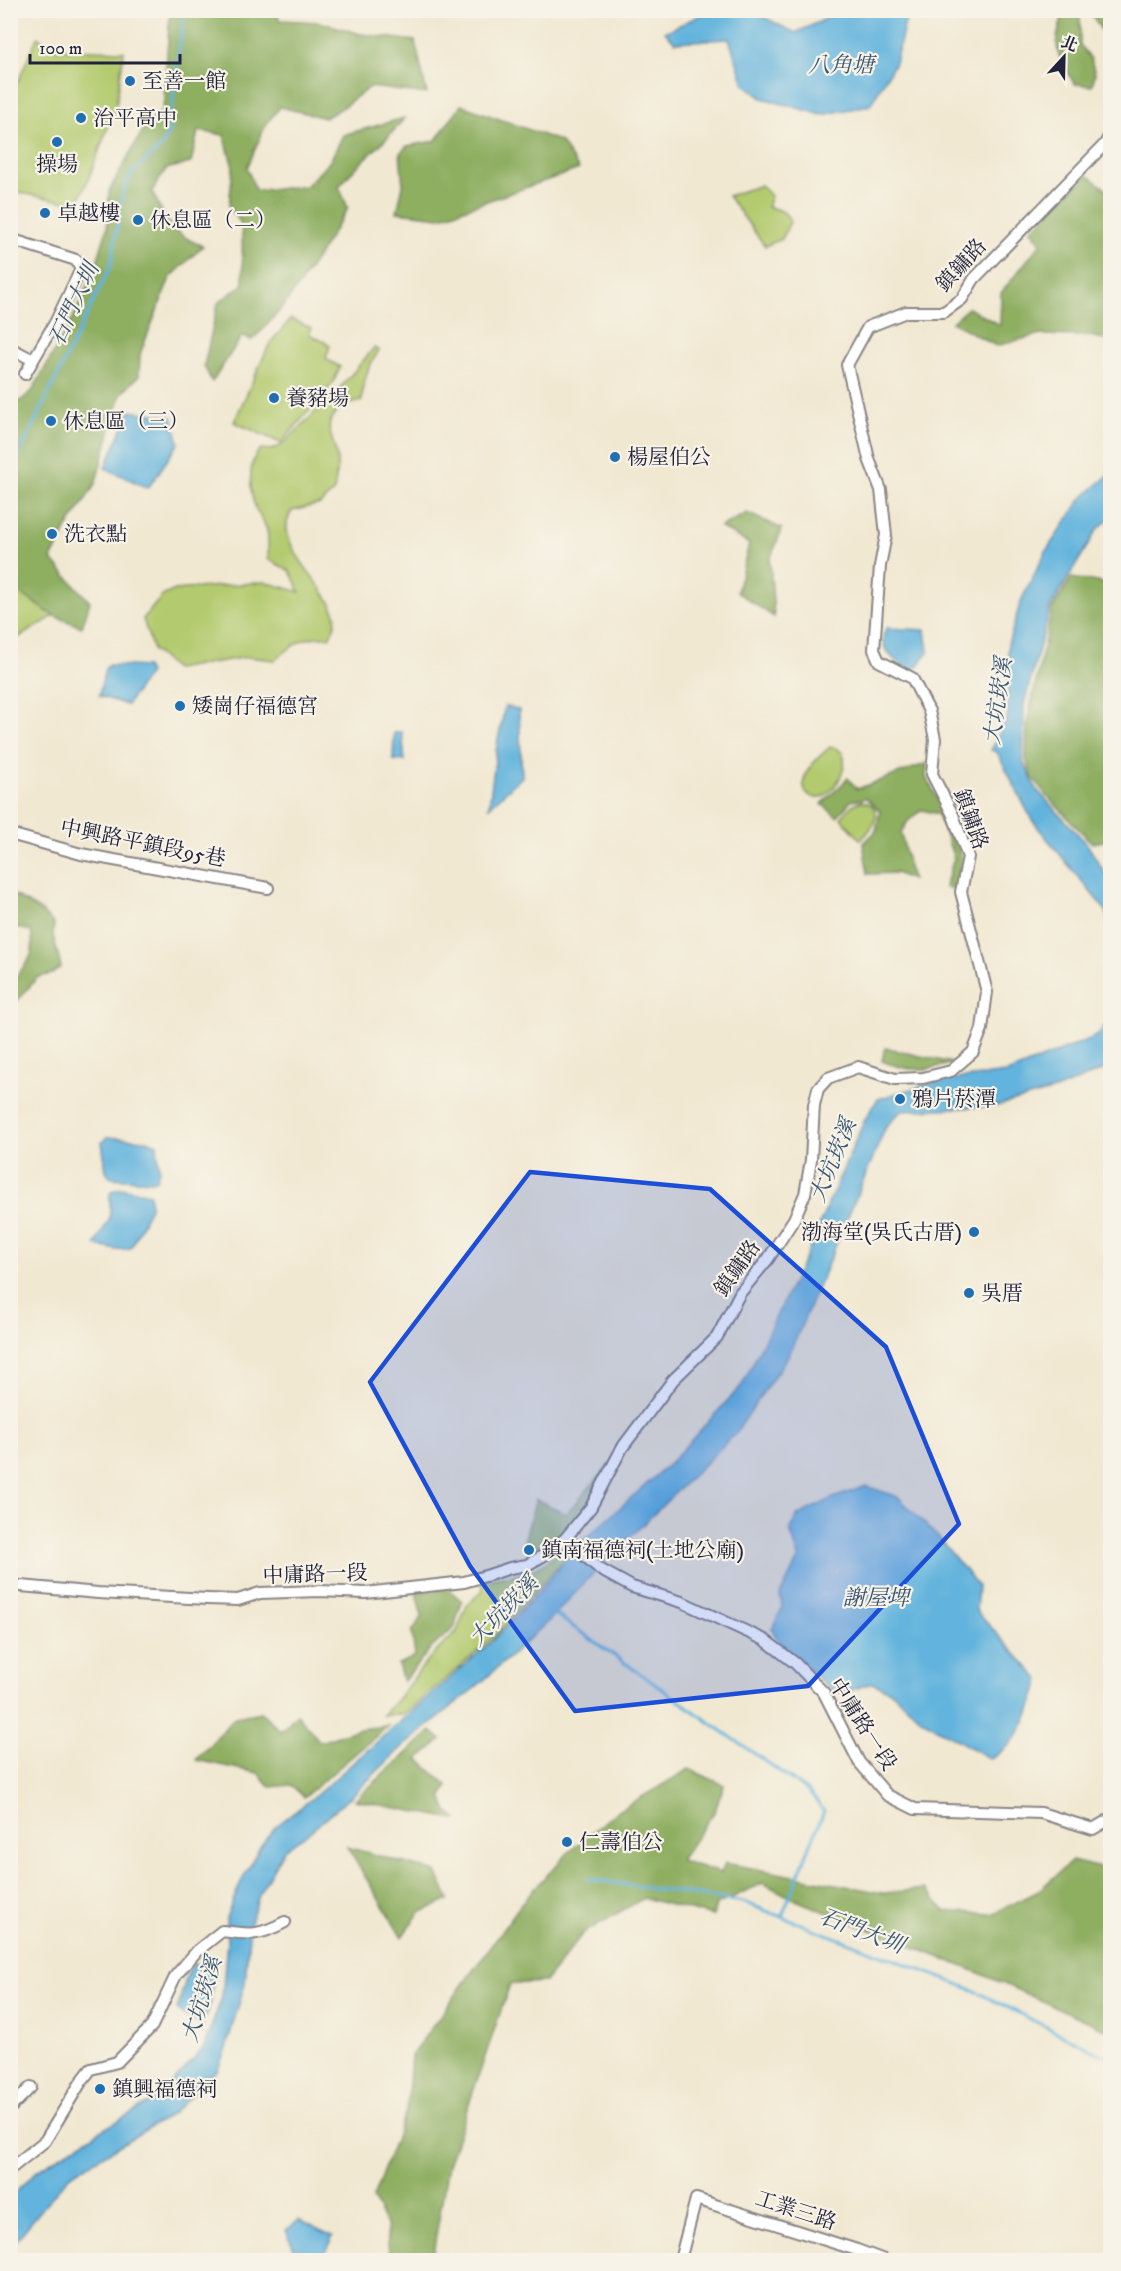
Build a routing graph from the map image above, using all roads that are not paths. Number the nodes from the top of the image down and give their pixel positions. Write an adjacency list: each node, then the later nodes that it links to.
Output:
1 (1110, 135): 8 (street, 鎮鏞路)
2 (10, 239): 4 (street)
3 (10, 348): 4 (street)
4 (33, 360): 5 (street)
5 (25, 374)
6 (10, 834): 7 (street, 中興路平鎮段95巷)
7 (268, 888)
8 (568, 1543): 9 (street, 中庸路一段); 10 (street, 中庸路一段)
9 (10, 1585)
10 (1110, 1819)
11 (285, 1922): 14 (street)
12 (31, 2087): 13 (street)
13 (10, 2108)
14 (10, 2169)
15 (680, 2260): 16 (street, 工業三路)
16 (884, 2260)

